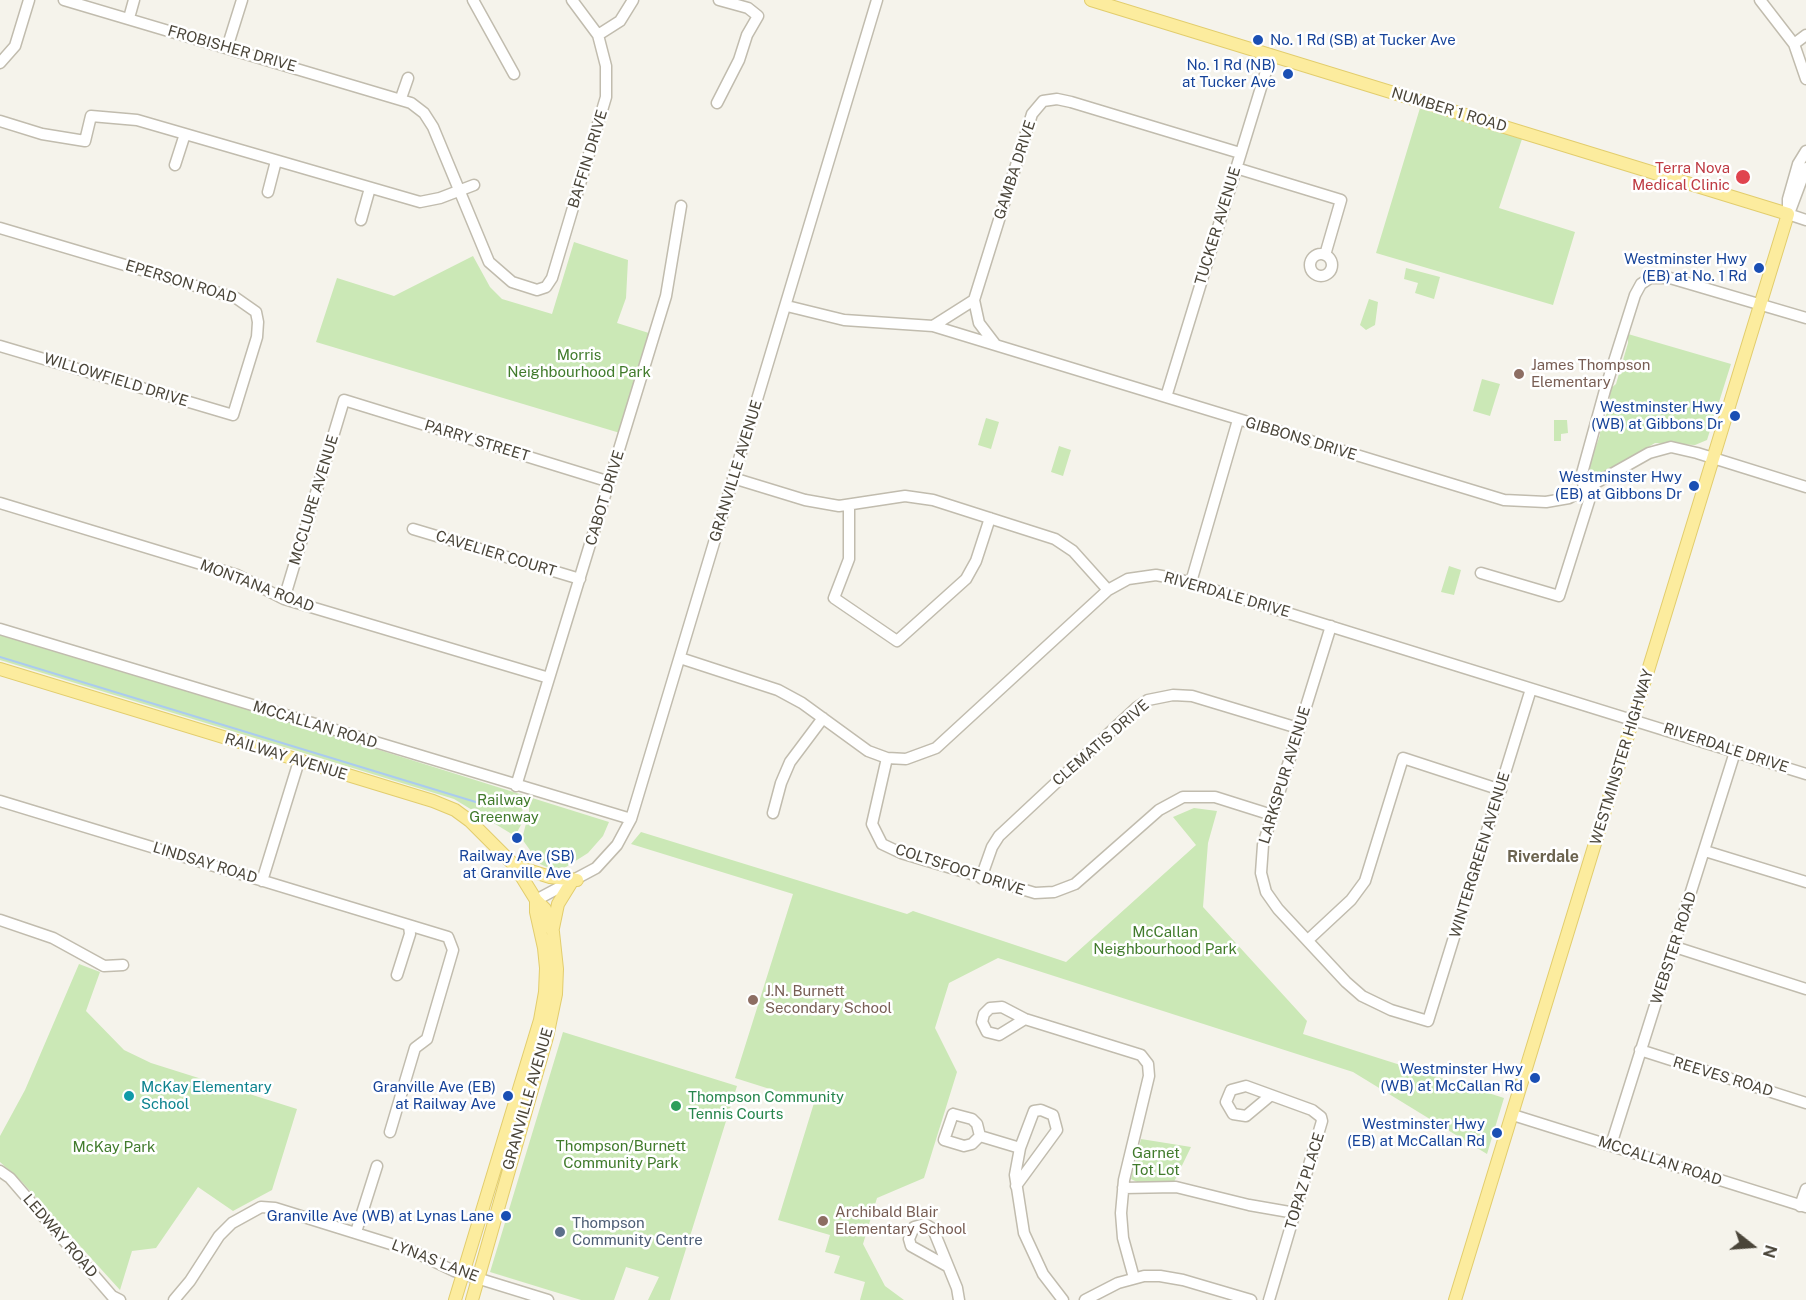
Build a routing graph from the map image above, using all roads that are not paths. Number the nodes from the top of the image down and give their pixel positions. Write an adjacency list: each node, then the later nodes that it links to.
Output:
1 (29, 0): 18 (street)
2 (64, 0): 12 (street, FROBISHER DRIVE)
3 (134, 0): 12 (street)
4 (242, 0): 16 (street)
5 (472, 0): 19 (street)
6 (572, 0): 13 (street, BAFFIN DRIVE)
7 (633, 0): 13 (street)
8 (719, 0): 23 (street)
9 (877, 0): 45 (street, GRANVILLE AVENUE)
10 (1091, 0): 17 (main road, NUMBER 1 ROAD)
11 (1760, 0): 15 (street)
12 (129, 18): 16 (street, FROBISHER DRIVE)
13 (598, 34): 42 (street, BAFFIN DRIVE)
14 (1806, 35): 15 (street)
15 (1794, 44): 21 (street)
16 (226, 48): 22 (street, FROBISHER DRIVE)
17 (1271, 55): 26 (street, TUCKER AVENUE); 37 (main road, NUMBER 1 ROAD)
18 (0, 63)
19 (514, 74)
20 (408, 78): 22 (street)
21 (1806, 79)
22 (401, 98): 34 (street, FROBISHER DRIVE)
23 (717, 104)
24 (0, 121): 25 (street)
25 (185, 134): 28 (street); 29 (street)
26 (1240, 153): 30 (street, TUCKER AVENUE); 43 (street, GAMBA DRIVE)
27 (1806, 157): 37 (street, WESTMINSTER HIGHWAY)
28 (276, 161): 33 (street); 35 (street)
29 (175, 165)
30 (1236, 168): 41 (street); 50 (street, TUCKER AVENUE)
31 (1806, 168): 37 (street, WESTMINSTER HIGHWAY)
32 (474, 185): 34 (street)
33 (370, 188): 34 (street); 38 (street)
34 (460, 190): 42 (street, FROBISHER DRIVE)
35 (268, 192)
36 (681, 207): 56 (street, CABOT DRIVE)
37 (1788, 214): 39 (street, NUMBER 1 ROAD); 44 (main road, WESTMINSTER HIGHWAY)
38 (361, 220)
39 (1806, 220)
40 (0, 228): 52 (street, EPERSON ROAD)
41 (1325, 255)
42 (546, 287)
43 (974, 300): 47 (street); 49 (street)
44 (1760, 304): 46 (street); 54 (main road, WESTMINSTER HIGHWAY); 58 (street)
45 (787, 306): 47 (street, GIBBONS DRIVE); 55 (street, GRANVILLE AVENUE)
46 (1806, 318)
47 (933, 326): 49 (street, GIBBONS DRIVE)
48 (0, 346): 52 (street, WILLOWFIELD DRIVE)
49 (998, 346): 50 (street, GIBBONS DRIVE)
50 (1166, 397): 53 (street, GIBBONS DRIVE)
51 (344, 400): 56 (street, PARRY STREET); 67 (street, MCCLURE AVENUE)
52 (233, 415)
53 (1238, 420): 58 (street, GIBBONS DRIVE); 65 (street)
54 (1712, 457): 57 (street, GIBBONS DRIVE); 58 (street, GIBBONS DRIVE); 75 (main road, WESTMINSTER HIGHWAY)
55 (733, 478): 60 (street); 70 (street, GRANVILLE AVENUE)
56 (610, 482): 64 (street, CABOT DRIVE)
57 (1806, 487)
58 (1586, 490): 63 (street)
59 (0, 503): 67 (street, MONTANA ROAD)
60 (849, 506): 61 (street); 61 (street)
61 (990, 518): 66 (street)
62 (413, 529): 64 (street, CAVELIER COURT)
63 (1481, 573)
64 (580, 579): 72 (street, CABOT DRIVE)
65 (1191, 582): 66 (street, RIVERDALE DRIVE); 68 (street, RIVERDALE DRIVE)
66 (1108, 590): 78 (street, RIVERDALE DRIVE)
67 (284, 599): 72 (street, MONTANA ROAD)
68 (1331, 626): 73 (street, RIVERDALE DRIVE); 76 (street, LARKSPUR AVENUE)
69 (0, 629): 81 (street, MCCALLAN ROAD)
70 (680, 658): 74 (street); 86 (street, GRANVILLE AVENUE)
71 (0, 669): 79 (main road, RAILWAY AVENUE)
72 (549, 678): 81 (street, CABOT DRIVE)
73 (1531, 689): 75 (street, RIVERDALE DRIVE); 82 (street, WINTERGREEN AVENUE)
74 (823, 718): 78 (street); 84 (street)
75 (1633, 719): 77 (street, RIVERDALE DRIVE); 107 (main road, WESTMINSTER HIGHWAY)
76 (1298, 729): 85 (street, LARKSPUR AVENUE); 89 (street, CLEMATIS DRIVE)
77 (1735, 752): 80 (street, RIVERDALE DRIVE); 87 (street, WEBSTER ROAD)
78 (887, 758): 89 (street, COLTSFOOT DRIVE)
79 (299, 761): 88 (main road, RAILWAY AVENUE); 90 (street)
80 (1806, 774)
81 (516, 786): 86 (street, MCCALLAN ROAD)
82 (1501, 790): 97 (street); 103 (street, WINTERGREEN AVENUE)
83 (0, 801): 90 (street, LINDSAY ROAD)
84 (773, 813)
85 (1272, 815): 89 (street, COLTSFOOT DRIVE); 97 (street, LARKSPUR AVENUE)
86 (631, 819): 91 (street, GRANVILLE AVENUE)
87 (1705, 851): 92 (street); 98 (street, WEBSTER ROAD)
88 (516, 866): 91 (main road); 93 (main road, RAILWAY AVENUE)
89 (981, 878)
90 (262, 881): 95 (street, LINDSAY ROAD)
91 (574, 882): 93 (street, GRANVILLE AVENUE); 96 (main road)
92 (1806, 882)
93 (536, 900): 96 (main road, GRANVILLE AVENUE); 121 (main road, GRANVILLE AVENUE)
94 (0, 920): 99 (street)
95 (410, 926): 100 (street); 108 (street, LINDSAY ROAD)
96 (553, 932): 123 (main road, GRANVILLE AVENUE)
97 (1308, 940): 103 (street, LARKSPUR AVENUE)
98 (1675, 947): 101 (street); 104 (street, WEBSTER ROAD)
99 (123, 965)
100 (397, 975)
101 (1806, 989)
102 (1025, 1019): 115 (street)
103 (1428, 1021)
104 (1640, 1050): 106 (street, REEVES ROAD); 110 (street, WEBSTER ROAD)
105 (1270, 1096): 118 (street, TOPAZ PLACE)
106 (1806, 1103)
107 (1513, 1115): 110 (street, MCCALLAN ROAD); 134 (main road, WESTMINSTER HIGHWAY)
108 (390, 1132)
109 (980, 1136): 111 (street)
110 (1611, 1145): 117 (street, MCCALLAN ROAD)
111 (1020, 1148): 114 (street); 114 (street)
112 (377, 1166): 119 (street)
113 (0, 1171): 124 (street, LEDWAY ROAD)
114 (1016, 1186): 130 (street)
115 (1123, 1188): 118 (street); 122 (street)
116 (1806, 1188): 117 (street)
117 (1803, 1206)
118 (1295, 1213): 133 (street, TOPAZ PLACE)
119 (356, 1232): 121 (street, LYNAS LANE); 125 (street, LYNAS LANE)
120 (947, 1266): 129 (street)
121 (464, 1274): 123 (street, LYNAS LANE); 126 (main road, GRANVILLE AVENUE)
122 (1134, 1278): 131 (street); 132 (street)
123 (479, 1279): 127 (main road, GRANVILLE AVENUE); 128 (street, LYNAS LANE)
124 (120, 1300)
125 (174, 1300)
126 (455, 1300)
127 (472, 1300)
128 (548, 1300)
129 (959, 1300)
130 (1063, 1300)
131 (1085, 1300)
132 (1251, 1300)
133 (1269, 1300)
134 (1455, 1300)

